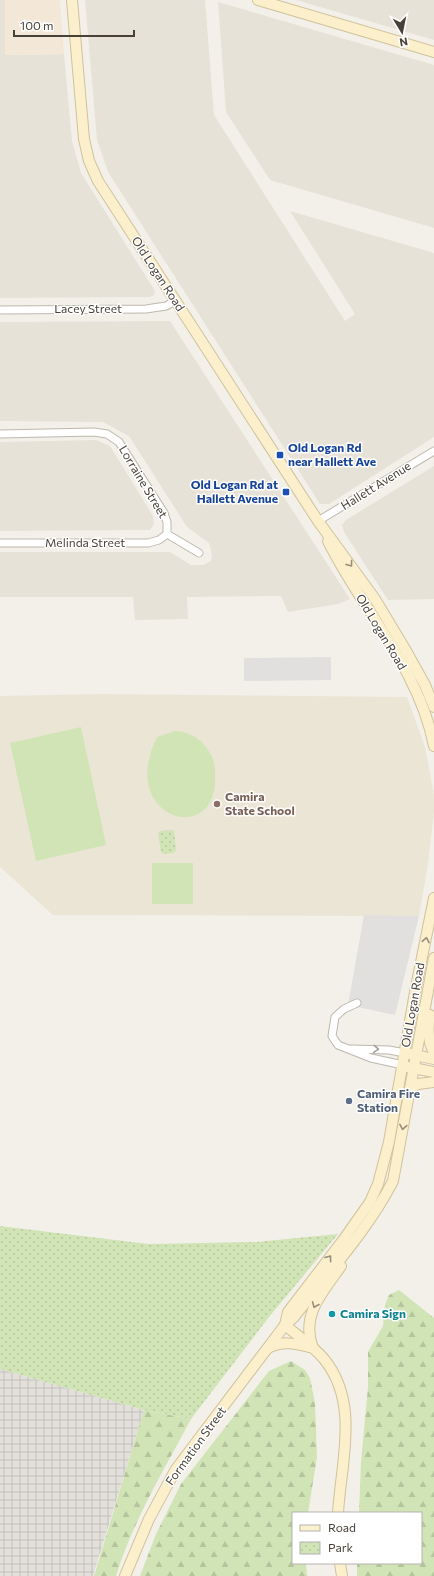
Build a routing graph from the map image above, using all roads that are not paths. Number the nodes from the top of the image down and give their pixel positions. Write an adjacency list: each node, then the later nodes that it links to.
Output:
1 (72, 0): 4 (main road, Old Logan Road)
2 (258, 0): 3 (main road)
3 (434, 52)
4 (175, 301): 5 (street, Lacey Street); 8 (main road, Old Logan Road)
5 (0, 310)
6 (0, 434): 9 (street, Lorraine Street)
7 (434, 451): 8 (street, Hallett Avenue)
8 (318, 521): 12 (main road, Old Logan Road, one-way to 12); 13 (main road, Old Logan Road)
9 (167, 534): 10 (street, Melinda Street); 11 (street, Lorraine Street)
10 (0, 543)
11 (199, 553)
12 (434, 707)
13 (434, 746)
14 (434, 898): 20 (main road, Old Logan Road, one-way to 14)
15 (434, 958): 16 (main road, Old Logan Road)
16 (432, 971): 19 (main road, Old Logan Road); 21 (main road, Old Logan Road)
17 (357, 1003): 18 (street)
18 (347, 1049): 20 (street, one-way to 20); 23 (street)
19 (434, 1052)
20 (405, 1053): 21 (main road); 23 (main road, Old Logan Road)
21 (416, 1055): 22 (main road); 24 (main road, Old Logan Road)
22 (434, 1059)
23 (403, 1065): 24 (main road); 29 (main road, Formation Street, one-way to 23)
24 (414, 1068): 25 (main road); 27 (main road, Formation Street)
25 (434, 1072)
26 (434, 1082): 27 (main road)
27 (410, 1088): 28 (main road, Formation Street, one-way to 28)
28 (382, 1202): 29 (main road, Formation Street); 31 (main road, one-way to 31)
29 (285, 1326): 30 (main road, Formation Street); 31 (main road)
30 (268, 1348): 31 (main road); 34 (main road, Formation Street)
31 (313, 1348): 32 (main road)
32 (338, 1512)
33 (340, 1564): 35 (main road)
34 (125, 1576)
35 (342, 1576)

